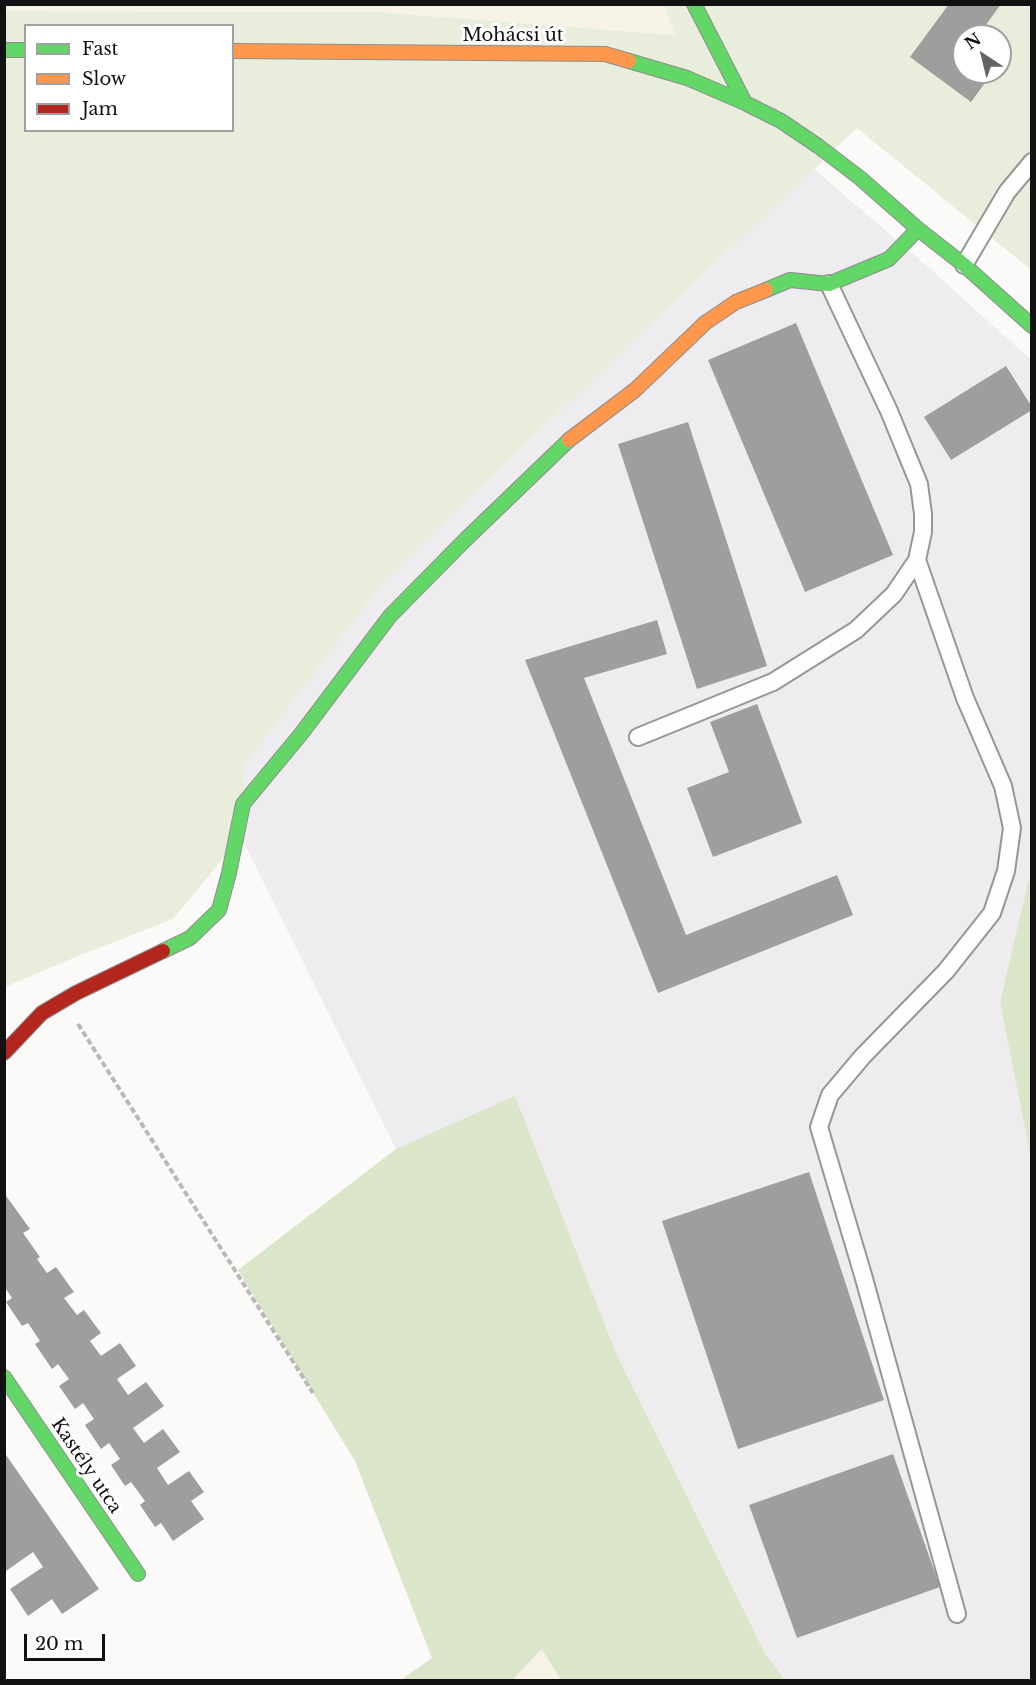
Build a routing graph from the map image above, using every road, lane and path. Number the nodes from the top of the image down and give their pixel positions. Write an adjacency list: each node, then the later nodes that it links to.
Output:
1 (694, 4): 5 (street)
2 (4, 50): 3 (street)
3 (24, 50)
4 (234, 51): 5 (street, Mohácsi út)
5 (745, 103): 7 (street, Mohácsi út)
6 (1032, 162): 8 (lane)
7 (918, 229): 8 (street, Mohácsi út); 9 (street)
8 (963, 265): 10 (street, Mohácsi út)
9 (829, 284): 11 (lane); 13 (street)
10 (1032, 326)
11 (917, 560): 12 (lane); 18 (lane)
12 (638, 737)
13 (63, 1001): 14 (street); 16 (path)
14 (4, 1053)
15 (4, 1377): 17 (street, Kastély utca)
16 (313, 1393)
17 (138, 1574)
18 (957, 1614)

